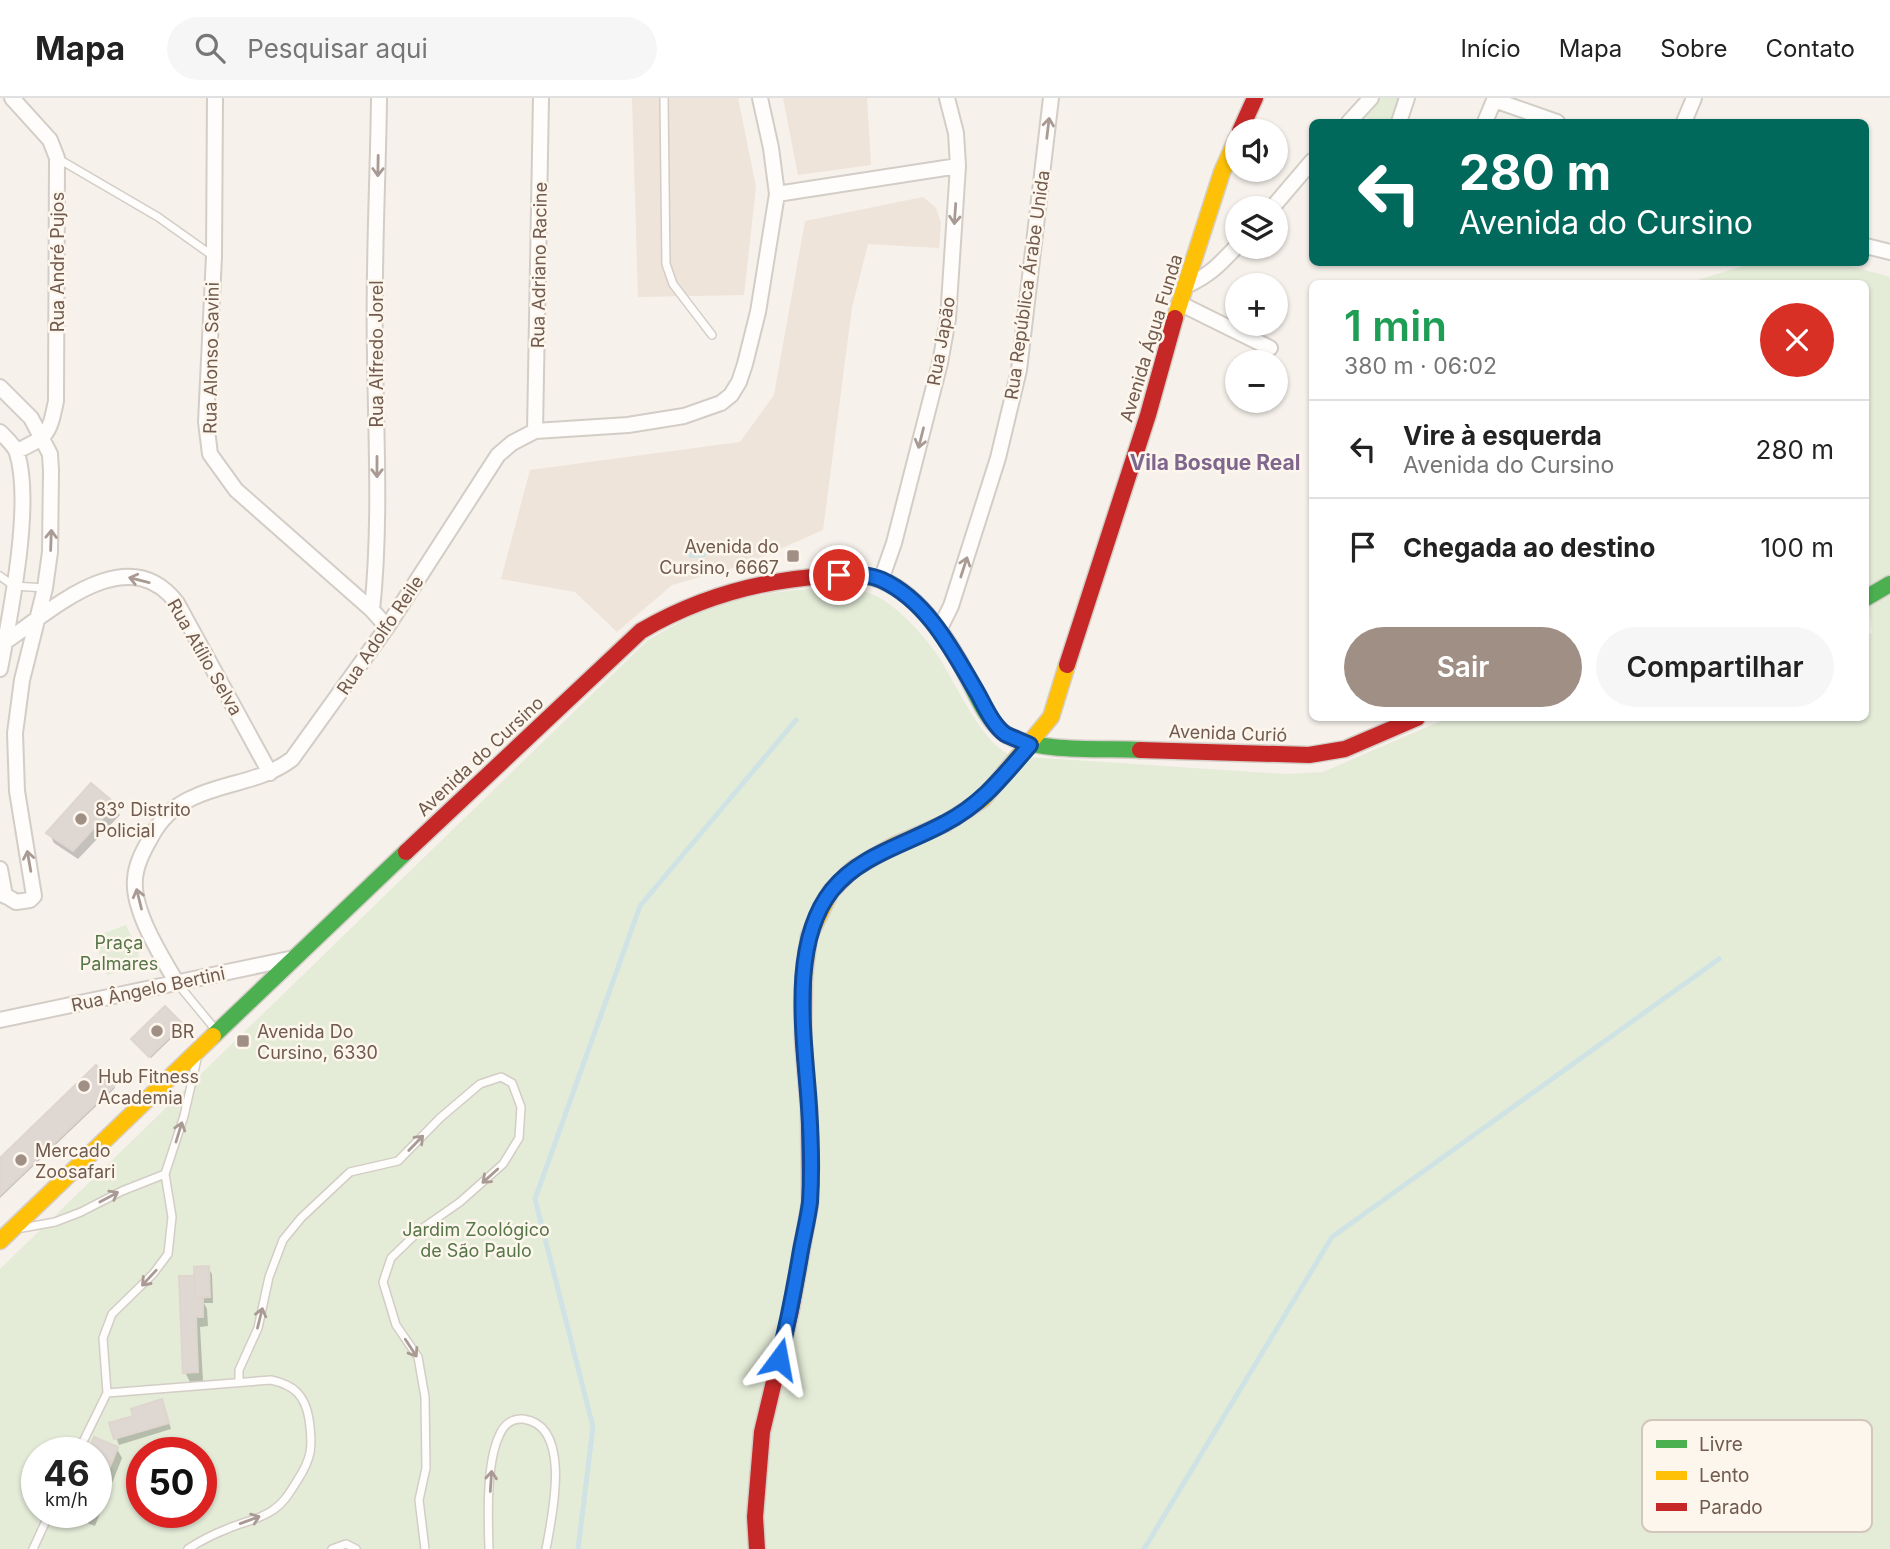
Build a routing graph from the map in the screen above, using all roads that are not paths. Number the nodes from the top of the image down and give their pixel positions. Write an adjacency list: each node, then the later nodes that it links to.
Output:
1 (12, 98): 20 (street)
2 (215, 98): 28 (street, Rua Alonso Savini)
3 (379, 98): 45 (street, Rua Alfredo Jorel, one-way to 45)
4 (541, 98): 35 (street, Rua Adriano Racine)
5 (664, 98): 32 (lane)
6 (760, 98): 24 (street)
7 (947, 98): 23 (street, Rua Japão)
8 (1051, 98): 48 (street, Rua República Árabe Unida, one-way to 8)
9 (1255, 98): 14 (main road)
10 (1371, 98): 15 (street)
11 (1407, 98): 16 (street)
12 (1694, 98): 19 (street)
13 (1494, 99): 17 (street); 18 (street)
14 (1245, 119)
15 (1355, 119)
16 (1400, 119)
17 (1486, 119)
18 (1549, 119)
19 (1685, 119)
20 (57, 158): 28 (lane); 37 (street, Rua André Pujos)
21 (1225, 165): 30 (main road, Avenida Água Funda)
22 (1309, 165): 25 (street)
23 (958, 166): 24 (street); 40 (street, Rua Japão, one-way to 40)
24 (778, 194): 35 (street, Rua Adolfo Reile)
25 (1282, 196)
26 (1869, 247): 27 (street)
27 (1890, 252)
28 (214, 257): 45 (street, Rua Alonso Savini)
29 (1226, 259): 30 (street)
30 (1186, 286): 31 (main road, Avenida Água Funda)
31 (1179, 303): 33 (street); 52 (main road, Avenida Água Funda)
32 (712, 335)
33 (1270, 348)
34 (0, 387): 37 (street)
35 (535, 431): 47 (street, Rua Adolfo Reile)
36 (0, 432): 38 (street)
37 (42, 439): 38 (street); 43 (street, one-way to 37)
38 (16, 451): 42 (street)
39 (0, 576): 42 (lane)
40 (881, 580): 48 (main road, Avenida do Cursino); 56 (main road, Avenida do Cursino)
41 (1890, 584): 44 (main road)
42 (14, 586): 43 (lane); 49 (street)
43 (46, 589): 46 (street)
44 (1869, 596)
45 (372, 610): 47 (street, Rua Alonso Savini)
46 (39, 619): 49 (street, Rua Atílio Selva); 53 (street, Rua Atílio Selva, one-way to 46); 55 (street, one-way to 46)
47 (387, 627): 53 (street, Rua Adolfo Reile)
48 (939, 630): 52 (main road, Avenida do Cursino)
49 (3, 641): 50 (street)
50 (0, 669)
51 (1392, 722): 52 (main road, Avenida Curió)
52 (1030, 745): 74 (main road, Avenida Água Funda)
53 (270, 773): 57 (street, Rua Adolfo Reile, one-way to 53)
54 (0, 869): 55 (street)
55 (2, 894)
56 (295, 957): 57 (street, Rua Ângelo Bertini); 59 (main road, Avenida do Cursino)
57 (177, 983): 58 (street, Rua Ângelo Bertini); 59 (lane)
58 (0, 1020)
59 (218, 1032): 60 (main road, Avenida do Cursino)
60 (199, 1051): 61 (lane, one-way to 60); 62 (main road, Avenida do Cursino)
61 (164, 1174): 62 (lane, one-way to 61); 64 (lane, one-way to 64)
62 (6, 1236)
63 (239, 1382): 64 (lane); 68 (lane, one-way to 63); 71 (lane, one-way to 71)
64 (107, 1393): 65 (lane)
65 (85, 1437)
66 (43, 1528): 67 (lane)
67 (33, 1549)
68 (188, 1549)
69 (332, 1549): 70 (lane)
70 (356, 1549)
71 (425, 1549)
72 (489, 1549): 73 (lane, one-way to 73)
73 (546, 1549)
74 (757, 1549)

